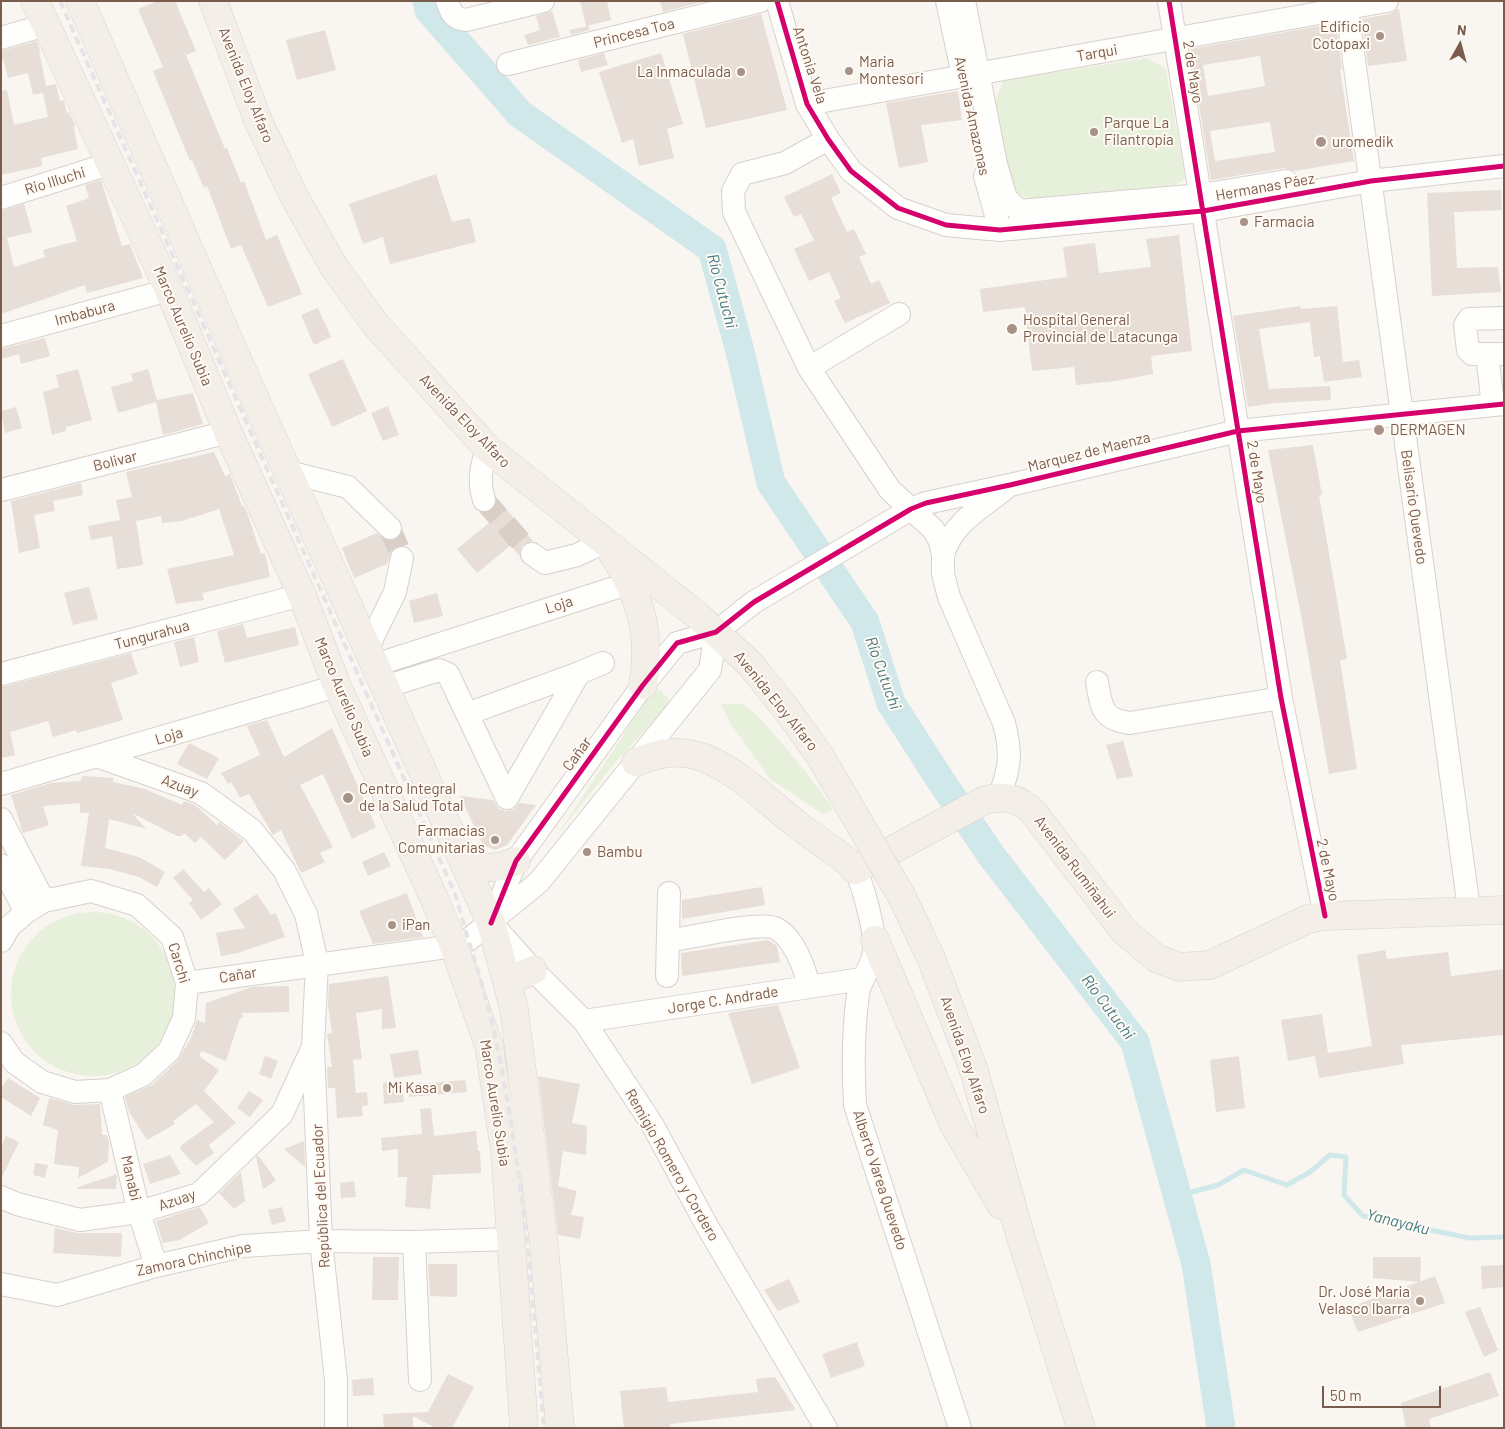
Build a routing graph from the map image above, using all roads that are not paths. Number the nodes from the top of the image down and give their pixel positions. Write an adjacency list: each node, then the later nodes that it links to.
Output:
1 (80, 1): 37 (main road, Marco Aurelio Subia)
2 (213, 1): 36 (main road, Avenida Eloy Alfaro)
3 (447, 1): 4 (street)
4 (543, 1)
5 (760, 1): 15 (street, Princesa Toa)
6 (777, 1): 17 (street, Antonia Vela)
7 (947, 1): 16 (street, Avenida Amazonas)
8 (964, 1): 16 (street, Avenida Amazonas)
9 (1169, 1): 14 (street, 2 de Mayo)
10 (1387, 1): 11 (street, Tarqui)
11 (1347, 4): 14 (street, Tarqui); 21 (street, Belisario Quevedo)
12 (41, 13): 13 (street); 19 (main road, Marco Aurelio Subia)
13 (1, 38)
14 (1176, 40): 16 (street, Tarqui); 23 (street, 2 de Mayo)
15 (508, 64)
16 (970, 75): 17 (street, Tarqui); 24 (street, Avenida Amazonas); 25 (street, Avenida Amazonas)
17 (807, 104): 18 (street, Antonia Vela)
18 (828, 139): 25 (street, Antonia Vela); 31 (street)
19 (109, 164): 22 (street, Rio Illuchi); 26 (main road, Marco Aurelio Subia)
20 (1504, 166): 21 (street, Hermanas Páez)
21 (1370, 174): 23 (street, Hermanas Páez); 33 (street, Belisario Quevedo)
22 (1, 198)
23 (1202, 203): 24 (street, Hermanas Páez); 25 (street, Hermanas Páez); 34 (street, 2 de Mayo)
24 (1019, 211)
25 (1000, 230)
26 (169, 290): 29 (street, Imbabura); 35 (main road, Marco Aurelio Subia)
27 (899, 314): 31 (street)
28 (1504, 318): 30 (street)
29 (1, 336)
30 (1495, 354): 32 (street)
31 (809, 368): 41 (street)
32 (1498, 405): 33 (street, Marquez de Maenza)
33 (1401, 413): 34 (street, Marquez de Maenza); 70 (street, Belisario Quevedo)
34 (1238, 430): 38 (street, Marquez de Maenza); 57 (street, 2 de Mayo)
35 (228, 432): 39 (street, Bolivar); 48 (main road, Marco Aurelio Subia)
36 (487, 448): 40 (street); 43 (main road, Avenida Eloy Alfaro)
37 (288, 472): 42 (street); 51 (main road, Marco Aurelio Subia)
38 (1010, 485): 41 (street, Marquez de Maenza); 45 (street)
39 (1, 490)
40 (484, 500)
41 (901, 514): 45 (street); 49 (street, Marquez de Maenza)
42 (390, 528)
43 (605, 542): 44 (street); 47 (main road); 49 (main road, Avenida Eloy Alfaro)
44 (532, 554)
45 (943, 555): 62 (street)
46 (402, 558): 51 (street)
47 (630, 583): 51 (street, Loja); 55 (main road)
48 (302, 595): 53 (street, Tungurahua); 56 (main road, Marco Aurelio Subia)
49 (716, 632): 55 (street, Cañar); 60 (street, Cañar); 92 (main road, Avenida Eloy Alfaro, bridge)
50 (603, 663): 52 (street)
51 (376, 667): 58 (street); 64 (main road, Marco Aurelio Subia)
52 (579, 673): 58 (street); 58 (street)
53 (1, 674)
54 (1097, 682): 57 (street)
55 (643, 685): 65 (street, Cañar)
56 (337, 686): 59 (street, Loja); 78 (main road, Marco Aurelio Subia)
57 (1281, 698): 72 (street, 2 de Mayo)
58 (467, 714)
59 (99, 757): 61 (street, Loja); 79 (street, Azuay)
60 (636, 762): 67 (main road); 74 (street, Cañar)
61 (1, 784)
62 (999, 796): 67 (main road); 72 (main road, Avenida Rumiñahui)
63 (1, 819): 71 (street)
64 (459, 850): 65 (main road); 74 (main road, Marco Aurelio Subia)
65 (516, 861): 74 (street, Cañar)
66 (1, 865): 71 (street)
67 (855, 870): 75 (street, Alberto Varea Quevedo)
68 (1504, 892): 70 (main road, Avenida Rumiñahui)
69 (669, 893): 77 (street)
70 (1468, 901): 72 (main road, Avenida Rumiñahui); 73 (main road, Avenida Rumiñahui)
71 (35, 906): 76 (street); 83 (street, Carchi)
72 (1323, 909)
73 (1504, 910)
74 (491, 923): 78 (street, Cañar); 80 (street, Remigio Romero y Cordero); 84 (main road, Marco Aurelio Subia)
75 (875, 940): 82 (street, Alberto Varea Quevedo); 92 (main road)
76 (1, 941)
77 (668, 941): 81 (street); 85 (street)
78 (454, 946): 79 (street, Cañar); 93 (main road, Marco Aurelio Subia)
79 (317, 963): 83 (street, Cañar); 88 (street, República del Ecuador)
80 (533, 970): 84 (main road); 86 (street, Remigio Romero y Cordero)
81 (667, 976)
82 (862, 979): 85 (street, Jorge C. Andrade); 103 (street, Alberto Varea Quevedo)
83 (188, 983): 89 (street, Carchi)
84 (508, 985): 101 (main road, Marco Aurelio Subia)
85 (808, 987): 86 (street, Jorge C. Andrade)
86 (584, 1021): 102 (street, Remigio Romero y Cordero)
87 (1, 1043): 89 (street, Carchi)
88 (313, 1047): 91 (street, Azuay); 94 (street, República del Ecuador)
89 (110, 1090): 91 (street, Manabi)
90 (1, 1197): 91 (street, Azuay)
91 (138, 1212): 96 (street, Manabi)
92 (1021, 1238): 104 (main road, Avenida Eloy Alfaro)
93 (511, 1239): 95 (street, Zamora Chinchipe); 100 (main road, Marco Aurelio Subia)
94 (321, 1241): 95 (street, Zamora Chinchipe); 96 (street, Zamora Chinchipe); 99 (street, República del Ecuador)
95 (414, 1242): 98 (street)
96 (156, 1266): 97 (street, Zamora Chinchipe)
97 (1, 1284)
98 (420, 1380)
99 (336, 1428)
100 (524, 1428)
101 (560, 1428)
102 (826, 1428)
103 (960, 1428)
104 (1081, 1428)

